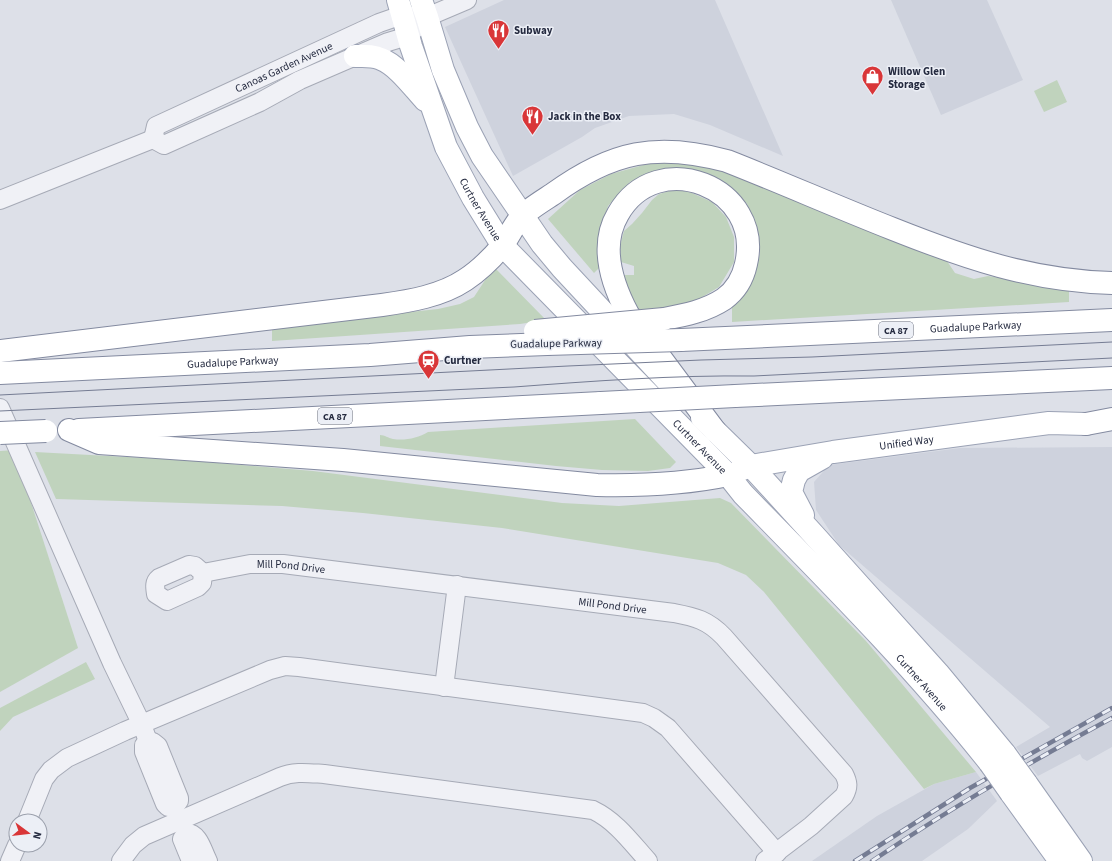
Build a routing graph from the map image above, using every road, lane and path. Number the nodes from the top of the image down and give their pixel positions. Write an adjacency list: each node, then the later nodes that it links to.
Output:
1 (467, 0): 2 (street, Canoas Garden Avenue)
2 (424, 9): 3 (street, Canoas Garden Avenue); 8 (main road, Curtner Avenue)
3 (403, 17): 4 (street, Canoas Garden Avenue); 5 (main road, Curtner Avenue); 6 (street, Canoas Garden Avenue)
4 (355, 56): 5 (main road); 6 (street, Canoas Garden Avenue)
5 (431, 106): 9 (main road, Curtner Avenue)
6 (153, 139): 7 (street)
7 (0, 200)
8 (522, 216): 9 (main road); 10 (main road); 19 (main road, Curtner Avenue)
9 (502, 245): 13 (main road); 23 (main road, Curtner Avenue)
10 (1112, 283)
11 (1112, 320): 12 (main road, Guadalupe Parkway / CA 87, bridge)
12 (541, 337): 14 (main road, Guadalupe Parkway / CA 87); 19 (main road, bridge)
13 (6, 350)
14 (0, 373)
15 (1112, 378): 18 (main road, CA 87, bridge)
16 (0, 408): 28 (street)
17 (1112, 420): 21 (main road, Unified Way)
18 (69, 430): 20 (main road, CA 87, bridge); 23 (main road, Unified Way)
19 (714, 431): 22 (main road, Curtner Avenue)
20 (0, 433)
21 (833, 452): 22 (main road, Unified Way); 24 (main road)
22 (751, 466): 23 (main road, Unified Way); 24 (main road, Curtner Avenue)
23 (728, 475): 29 (main road, Curtner Avenue)
24 (814, 535): 29 (main road, Curtner Avenue)
25 (203, 573): 25 (street); 26 (street, Mill Pond Drive)
26 (457, 585): 27 (street); 33 (street, Mill Pond Drive)
27 (444, 687): 28 (street, Mill Pond Drive); 33 (street, Mill Pond Drive)
28 (145, 733): 31 (street, Mill Pond Drive); 32 (street)
29 (997, 759): 30 (main road, Curtner Avenue, bridge)
30 (1019, 788): 38 (main road, Curtner Avenue); 39 (main road, Curtner Avenue)
31 (30, 813)
32 (180, 820): 34 (street); 35 (street); 36 (street); 37 (street)
33 (771, 857)
34 (121, 861)
35 (191, 861)
36 (208, 861)
37 (648, 861)
38 (1060, 861)
39 (1081, 861)

